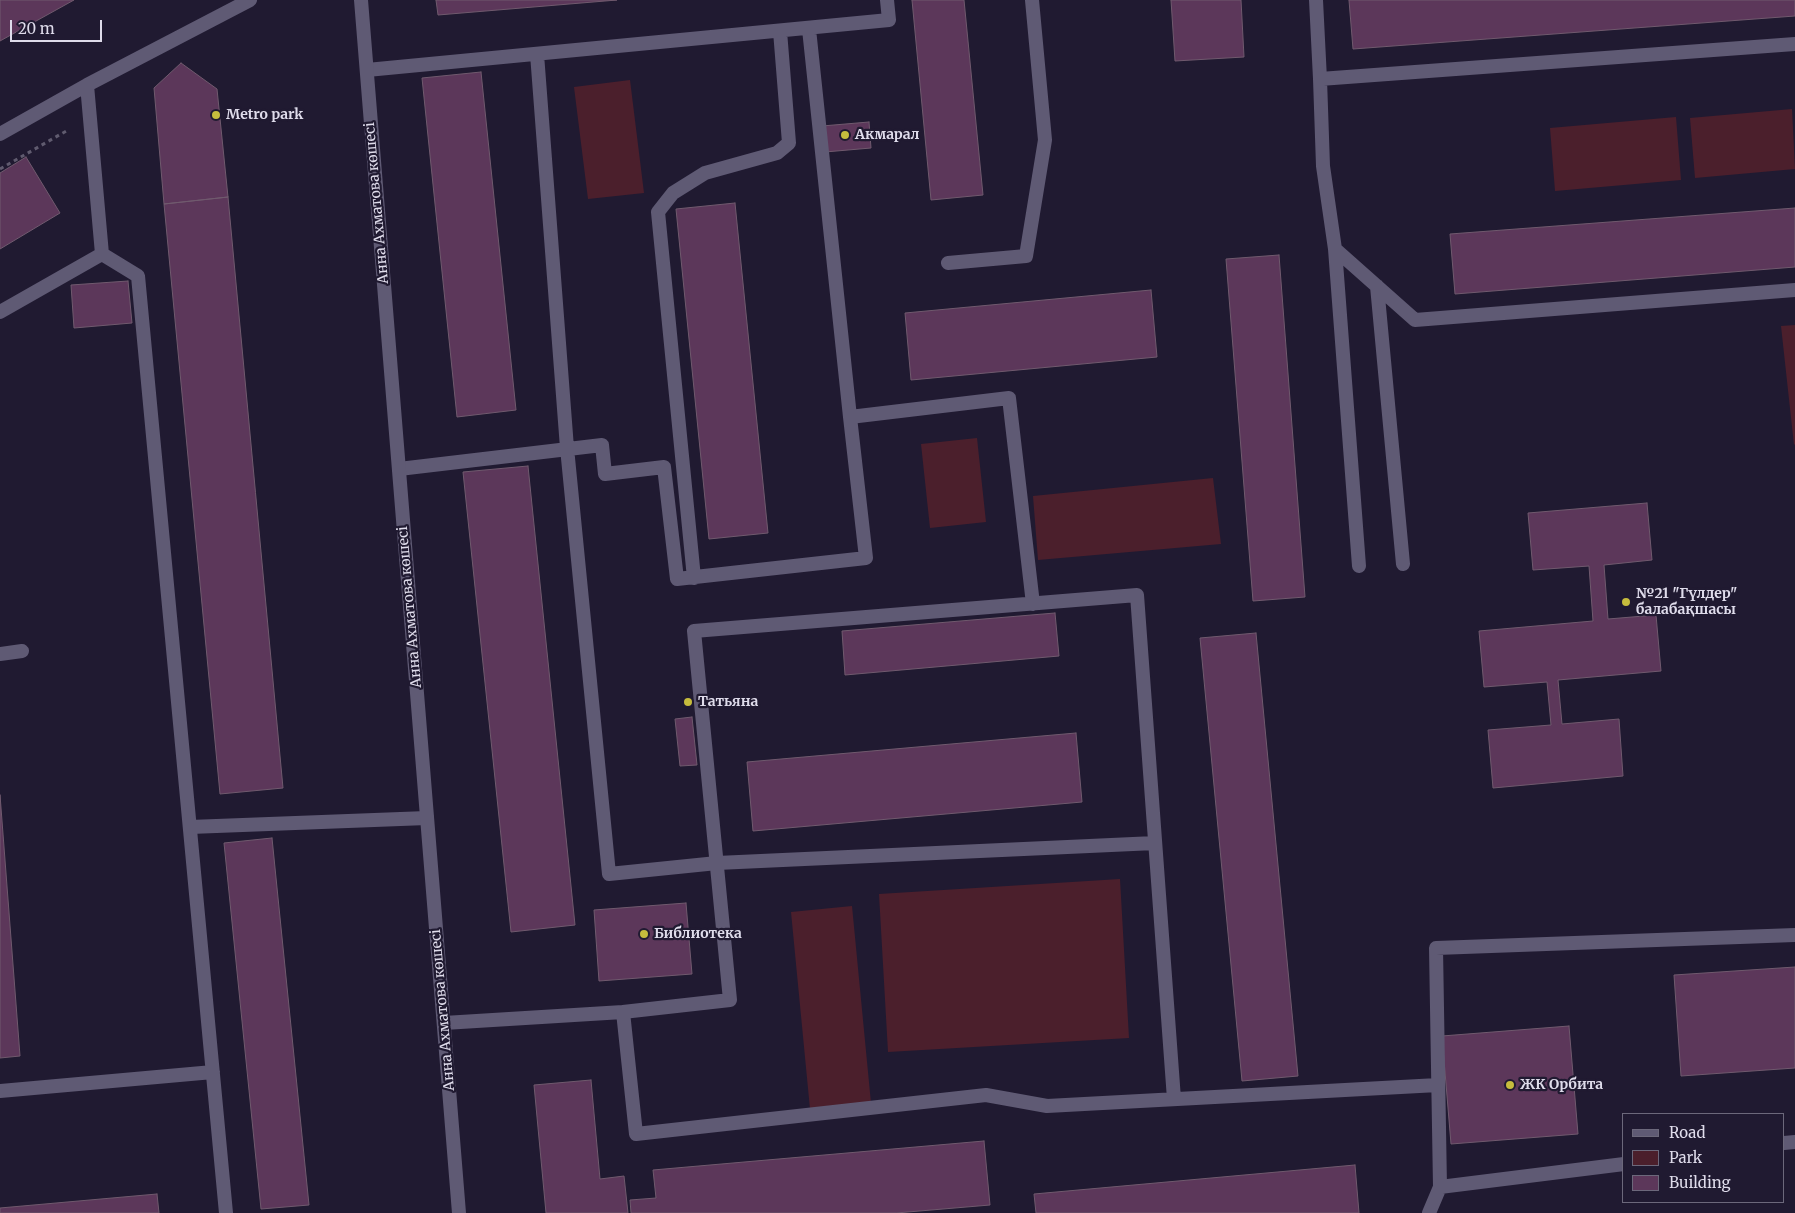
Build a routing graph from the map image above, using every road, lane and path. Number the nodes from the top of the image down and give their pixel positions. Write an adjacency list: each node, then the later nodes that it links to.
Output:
1 (250, 0): 12 (street)
2 (361, 0): 10 (street, Анна Ахматова көшесі)
3 (887, 0): 6 (street)
4 (1032, 0): 18 (street)
5 (1316, 0): 11 (street)
6 (809, 28): 7 (street); 22 (street)
7 (780, 31): 9 (street); 27 (street)
8 (1795, 44): 11 (street)
9 (537, 54): 10 (street); 23 (street)
10 (366, 70): 24 (street, Анна Ахматова көшесі)
11 (1320, 79): 16 (street)
12 (88, 85): 13 (street); 14 (street)
13 (90, 117): 15 (path); 17 (street)
14 (0, 134)
15 (0, 169)
16 (1335, 249): 19 (street); 26 (street)
17 (102, 254): 21 (street); 32 (street)
18 (948, 263)
19 (1377, 286): 20 (street); 25 (street)
20 (1795, 290)
21 (0, 312)
22 (850, 417): 27 (street); 28 (street)
23 (567, 448): 24 (street); 27 (street); 34 (street)
24 (399, 469): 31 (street, Анна Ахматова көшесі)
25 (1403, 564)
26 (1358, 566)
27 (694, 578)
28 (1033, 604): 33 (street); 34 (street)
29 (22, 651): 30 (street)
30 (0, 654)
31 (427, 818): 32 (street); 37 (street, Анна Ахматова көшесі)
32 (190, 827): 38 (street)
33 (1155, 843): 34 (street); 41 (street)
34 (717, 863): 36 (street)
35 (1795, 935): 39 (street)
36 (622, 1012): 37 (street); 41 (street)
37 (444, 1023): 45 (street, Анна Ахматова көшесі)
38 (213, 1072): 40 (street); 44 (street)
39 (1438, 1084): 41 (street); 43 (street)
40 (0, 1091)
41 (1174, 1099)
42 (1622, 1164): 43 (street)
43 (1440, 1188): 46 (street)
44 (226, 1213)
45 (459, 1213)
46 (1430, 1213)

